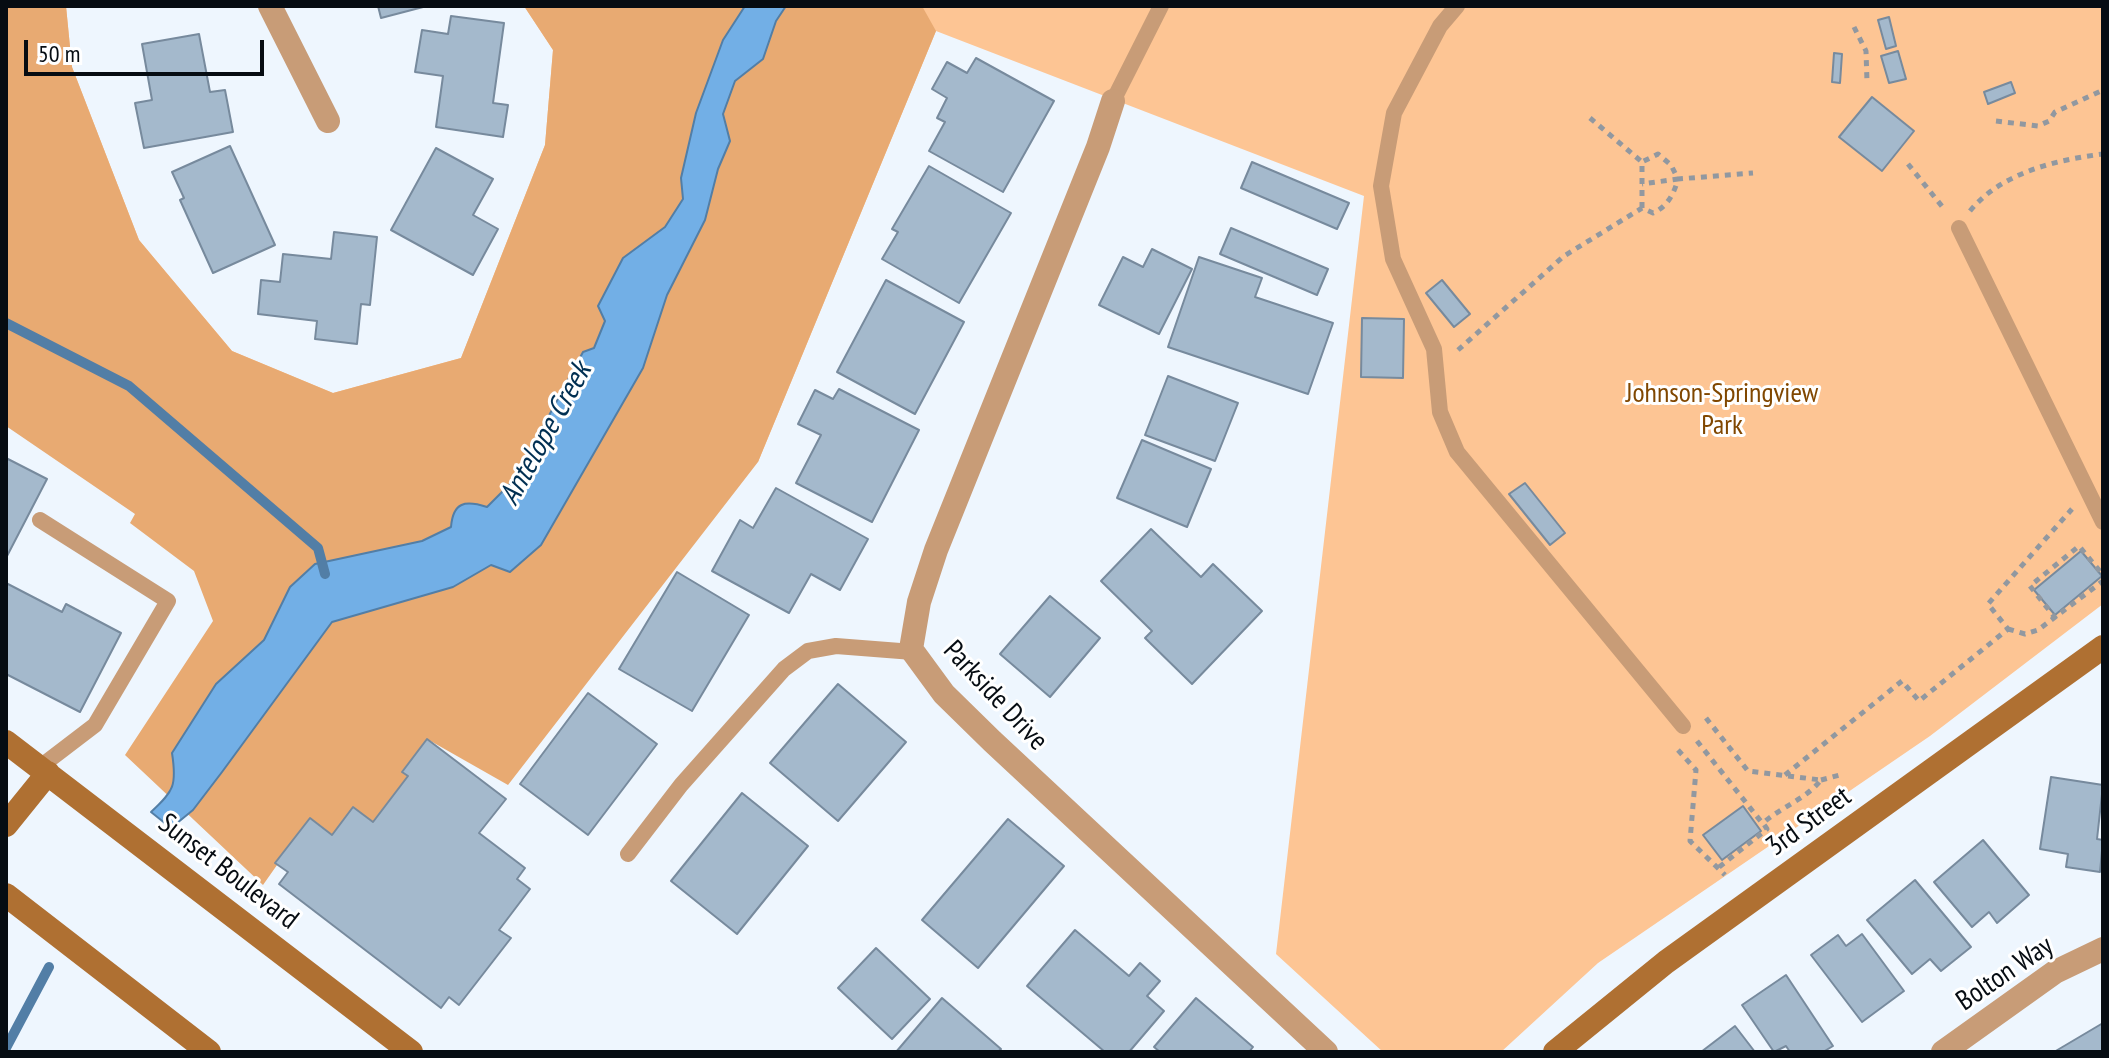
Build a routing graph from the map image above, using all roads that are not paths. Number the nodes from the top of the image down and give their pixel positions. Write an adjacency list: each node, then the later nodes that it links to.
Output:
1 (270, 6): 5 (street)
2 (1161, 6): 4 (lane)
3 (1457, 6): 11 (lane)
4 (1113, 101): 10 (street, Parkside Drive)
5 (328, 121)
6 (1959, 228): 8 (lane)
7 (40, 520): 13 (lane)
8 (2103, 522)
9 (2103, 647): 21 (main road, 3rd Street)
10 (913, 652): 15 (lane); 20 (street, Parkside Drive)
11 (1684, 725)
12 (6, 742): 13 (main road, Sunset Boulevard)
13 (44, 770): 14 (main road); 19 (main road, Sunset Boulevard)
14 (6, 825)
15 (628, 854)
16 (6, 895): 18 (main road)
17 (2103, 949): 22 (street, Bolton Way)
18 (209, 1052)
19 (411, 1052)
20 (1326, 1052)
21 (1555, 1052)
22 (1943, 1052)

